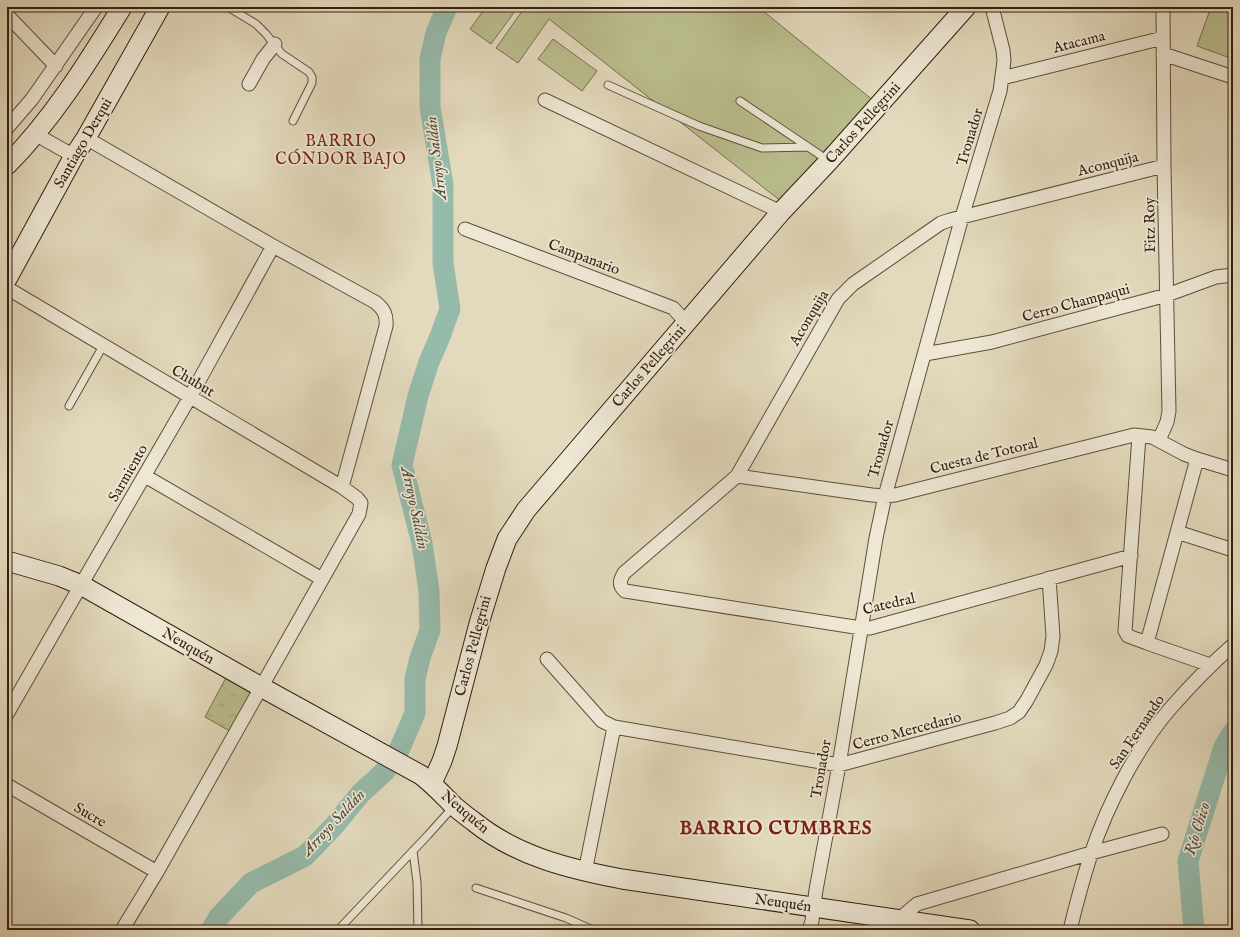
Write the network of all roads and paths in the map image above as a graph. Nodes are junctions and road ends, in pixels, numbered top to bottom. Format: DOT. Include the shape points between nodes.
graph roads {
  1 [pos="96,7"];
  2 [pos="122,7"];
  3 [pos="160,7"];
  4 [pos="228,7"];
  5 [pos="992,7"];
  6 [pos="1163,7"];
  7 [pos="960,9"];
  8 [pos="7,15"];
  9 [pos="1163,38"];
  10 [pos="275,44"];
  11 [pos="1163,54"];
  12 [pos="56,66"];
  13 [pos="1233,77"];
  14 [pos="1002,78"];
  15 [pos="249,84"];
  16 [pos="608,85"];
  17 [pos="545,100"];
  18 [pos="740,101"];
  19 [pos="293,121"];
  20 [pos="7,128"];
  21 [pos="35,134"];
  22 [pos="86,138"];
  23 [pos="808,146"];
  24 [pos="74,156"];
  25 [pos="829,161"];
  26 [pos="7,166"];
  27 [pos="1164,166"];
  28 [pos="781,212"];
  29 [pos="962,217"];
  30 [pos="465,229"];
  31 [pos="273,246"];
  32 [pos="1233,275"];
  33 [pos="7,278"];
  34 [pos="7,288"];
  35 [pos="1167,295"];
  36 [pos="686,322"];
  37 [pos="103,346"];
  38 [pos="925,354"];
  39 [pos="190,397"];
  40 [pos="69,406"];
  41 [pos="1139,436"];
  42 [pos="1159,440"];
  43 [pos="1197,459"];
  44 [pos="1233,470"];
  45 [pos="145,476"];
  46 [pos="737,476"];
  47 [pos="342,487"];
  48 [pos="885,496"];
  49 [pos="1177,532"];
  50 [pos="1233,550"];
  51 [pos="1131,556"];
  52 [pos="7,560"];
  53 [pos="1049,578"];
  54 [pos="322,579"];
  55 [pos="80,585"];
  56 [pos="625,591"];
  57 [pos="861,628"];
  58 [pos="1147,643"];
  59 [pos="1233,645"];
  60 [pos="547,659"];
  61 [pos="1210,665"];
  62 [pos="261,687"];
  63 [pos="7,714"];
  64 [pos="614,727"];
  65 [pos="838,765"];
  66 [pos="432,783"];
  67 [pos="7,785"];
  68 [pos="454,806"];
  69 [pos="1162,834"];
  70 [pos="413,851"];
  71 [pos="1092,853"];
  72 [pos="157,872"];
  73 [pos="585,872"];
  74 [pos="476,888"];
  75 [pos="814,907"];
  76 [pos="898,920"];
  77 [pos="122,930"];
  78 [pos="338,930"];
  79 [pos="418,930"];
  80 [pos="593,930"];
  81 [pos="809,930"];
  82 [pos="970,930"];
  83 [pos="1070,930"];
  1 -- 12 [label="street"];
  2 -- 21 [label="main road" via="73,84"];
  3 -- 22 [label="main road, Santiago Derqui"];
  4 -- 10 [label="lane" via="256,24"];
  5 -- 14 [label="street, Tronador" via="1003,50"];
  6 -- 9 [label="street, Fitz Roy"];
  7 -- 25 [label="main road, Carlos Pellegrini"];
  8 -- 12 [label="street"];
  9 -- 11 [label="street, Fitz Roy"];
  9 -- 14 [label="street, Atacama"];
  10 -- 15 [label="street"];
  10 -- 19 [label="lane" via="282,54 312,76 312,83"];
  11 -- 13 [label="street"];
  11 -- 27 [label="street, Fitz Roy"];
  12 -- 20 [label="street"];
  14 -- 29 [label="street, Tronador"];
  16 -- 23 [label="lane" via="699,126 762,148"];
  17 -- 28 [label="street"];
  18 -- 23 [label="lane"];
  21 -- 24 [label="street"];
  21 -- 26 [label="main road"];
  22 -- 24 [label="main road, Santiago Derqui"];
  22 -- 31 [label="street"];
  23 -- 25 [label="lane"];
  24 -- 33 [label="main road, Santiago Derqui"];
  25 -- 28 [label="main road, Carlos Pellegrini"];
  27 -- 29 [label="street, Aconquija"];
  27 -- 35 [label="street, Fitz Roy"];
  28 -- 36 [label="main road, Carlos Pellegrini"];
  29 -- 38 [label="street, Tronador"];
  29 -- 46 [label="street, Aconquija" via="941,223 853,284 838,299"];
  30 -- 36 [label="street, Campanario" via="673,308"];
  31 -- 39 [label="street, Sarmiento"];
  31 -- 47 [label="street" via="375,302 385,312 386,326"];
  32 -- 35 [label="street, Cerro Champaqui" via="1216,277"];
  34 -- 37 [label="street, Chubut"];
  35 -- 38 [label="street, Cerro Champaqui" via="992,342"];
  35 -- 42 [label="street, Fitz Roy" via="1169,411"];
  36 -- 66 [label="main road, Carlos Pellegrini" via="526,510 507,539 488,592 443,756"];
  37 -- 39 [label="street, Chubut"];
  37 -- 40 [label="lane"];
  38 -- 48 [label="street, Tronador"];
  39 -- 45 [label="street, Sarmiento"];
  39 -- 47 [label="street, Chubut"];
  41 -- 42 [label="street, Cuesta de Totoral"];
  41 -- 48 [label="street, Cuesta de Totoral" via="1124,437"];
  41 -- 51 [label="street"];
  42 -- 43 [label="street, Cuesta de Totoral"];
  43 -- 44 [label="street, Cuesta de Totoral"];
  43 -- 49 [label="street"];
  45 -- 54 [label="street"];
  45 -- 55 [label="street, Sarmiento"];
  46 -- 48 [label="street, Cuesta de Totoral"];
  46 -- 56 [label="street, Aconquija" via="624,573 620,581"];
  47 -- 54 [label="street, Chubut" via="361,503 359,514"];
  48 -- 57 [label="street, Tronador"];
  49 -- 50 [label="street"];
  49 -- 58 [label="street"];
  51 -- 53 [label="street, Catedral"];
  51 -- 58 [label="street" via="1125,631 1128,636"];
  52 -- 55 [label="main road, Neuquén"];
  53 -- 57 [label="street, Catedral" via="870,628"];
  53 -- 65 [label="street, Cerro Mercedario" via="1053,636 1050,651 1046,665 1019,712 995,723"];
  54 -- 62 [label="street"];
  55 -- 62 [label="main road, Neuquén"];
  55 -- 63 [label="street, Sarmiento"];
  56 -- 57 [label="street, Catedral"];
  57 -- 65 [label="street, Tronador"];
  58 -- 61 [label="street"];
  59 -- 61 [label="street, San Fernando"];
  60 -- 64 [label="street" via="602,721"];
  61 -- 71 [label="street, San Fernando" via="1168,711 1145,743 1111,806"];
  62 -- 66 [label="main road, Neuquén"];
  62 -- 72 [label="street"];
  64 -- 65 [label="street, Cerro Mercedario"];
  64 -- 73 [label="street"];
  65 -- 75 [label="street, Tronador"];
  66 -- 68 [label="main road, Neuquén"];
  67 -- 72 [label="street, Sucre"];
  68 -- 70 [label="lane"];
  68 -- 73 [label="main road, Neuquén" via="474,823 515,848 551,863"];
  69 -- 71 [label="street"];
  70 -- 78 [label="lane"];
  70 -- 79 [label="lane" via="417,882"];
  71 -- 76 [label="street" via="917,904"];
  71 -- 83 [label="street, San Fernando"];
  72 -- 77 [label="street"];
  73 -- 75 [label="main road, Neuquén"];
  74 -- 80 [label="lane" via="566,918"];
  75 -- 76 [label="main road, Neuquén"];
  75 -- 81 [label="street, Tronador"];
  76 -- 82 [label="main road, Neuquén"];
}
